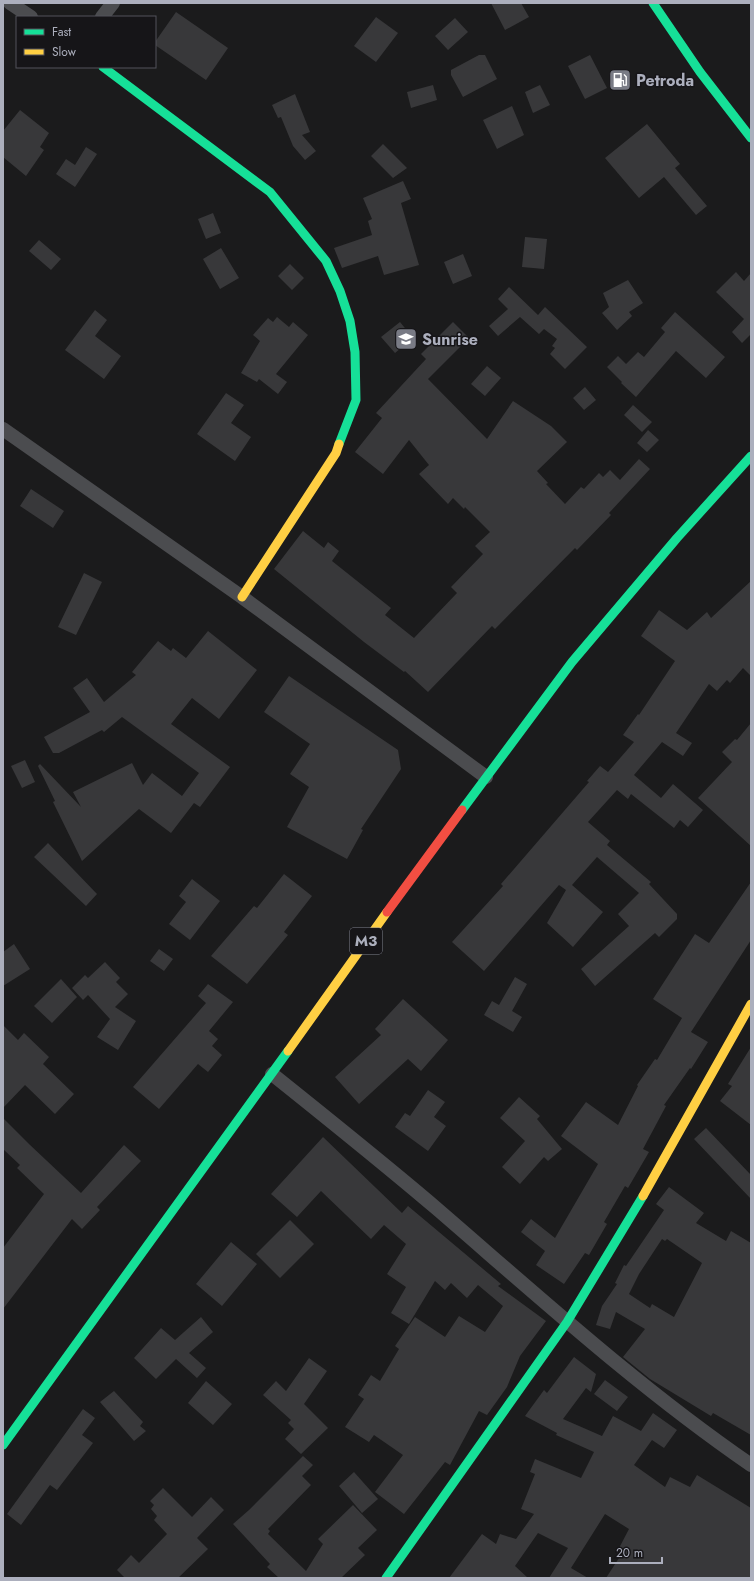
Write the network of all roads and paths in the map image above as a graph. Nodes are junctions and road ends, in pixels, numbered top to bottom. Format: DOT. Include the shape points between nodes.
graph roads {
  1 [pos="10,3"];
  2 [pos="113,3"];
  3 [pos="653,3"];
  4 [pos="30,16"];
  5 [pos="103,16"];
  6 [pos="104,68"];
  7 [pos="751,138"];
  8 [pos="3,429"];
  9 [pos="751,456"];
  10 [pos="242,597"];
  11 [pos="486,777"];
  12 [pos="751,1004"];
  13 [pos="272,1074"];
  14 [pos="567,1322"];
  15 [pos="3,1444"];
  16 [pos="751,1465"];
  17 [pos="386,1578"];
  1 -- 4 [label="street"];
  2 -- 5 [label="street"];
  3 -- 7 [label="main road" via="722,103"];
  6 -- 10 [label="main road" via="270,192 326,262 350,321 355,352 356,400 336,453"];
  8 -- 10 [label="street"];
  9 -- 11 [label="main road, M3" via="677,538 572,662"];
  10 -- 11 [label="street"];
  11 -- 13 [label="main road, M3"];
  12 -- 14 [label="main road" via="641,1199"];
  13 -- 14 [label="street" via="434,1206"];
  13 -- 15 [label="main road, M3"];
  14 -- 16 [label="street" via="686,1419"];
  14 -- 17 [label="main road"];
}
